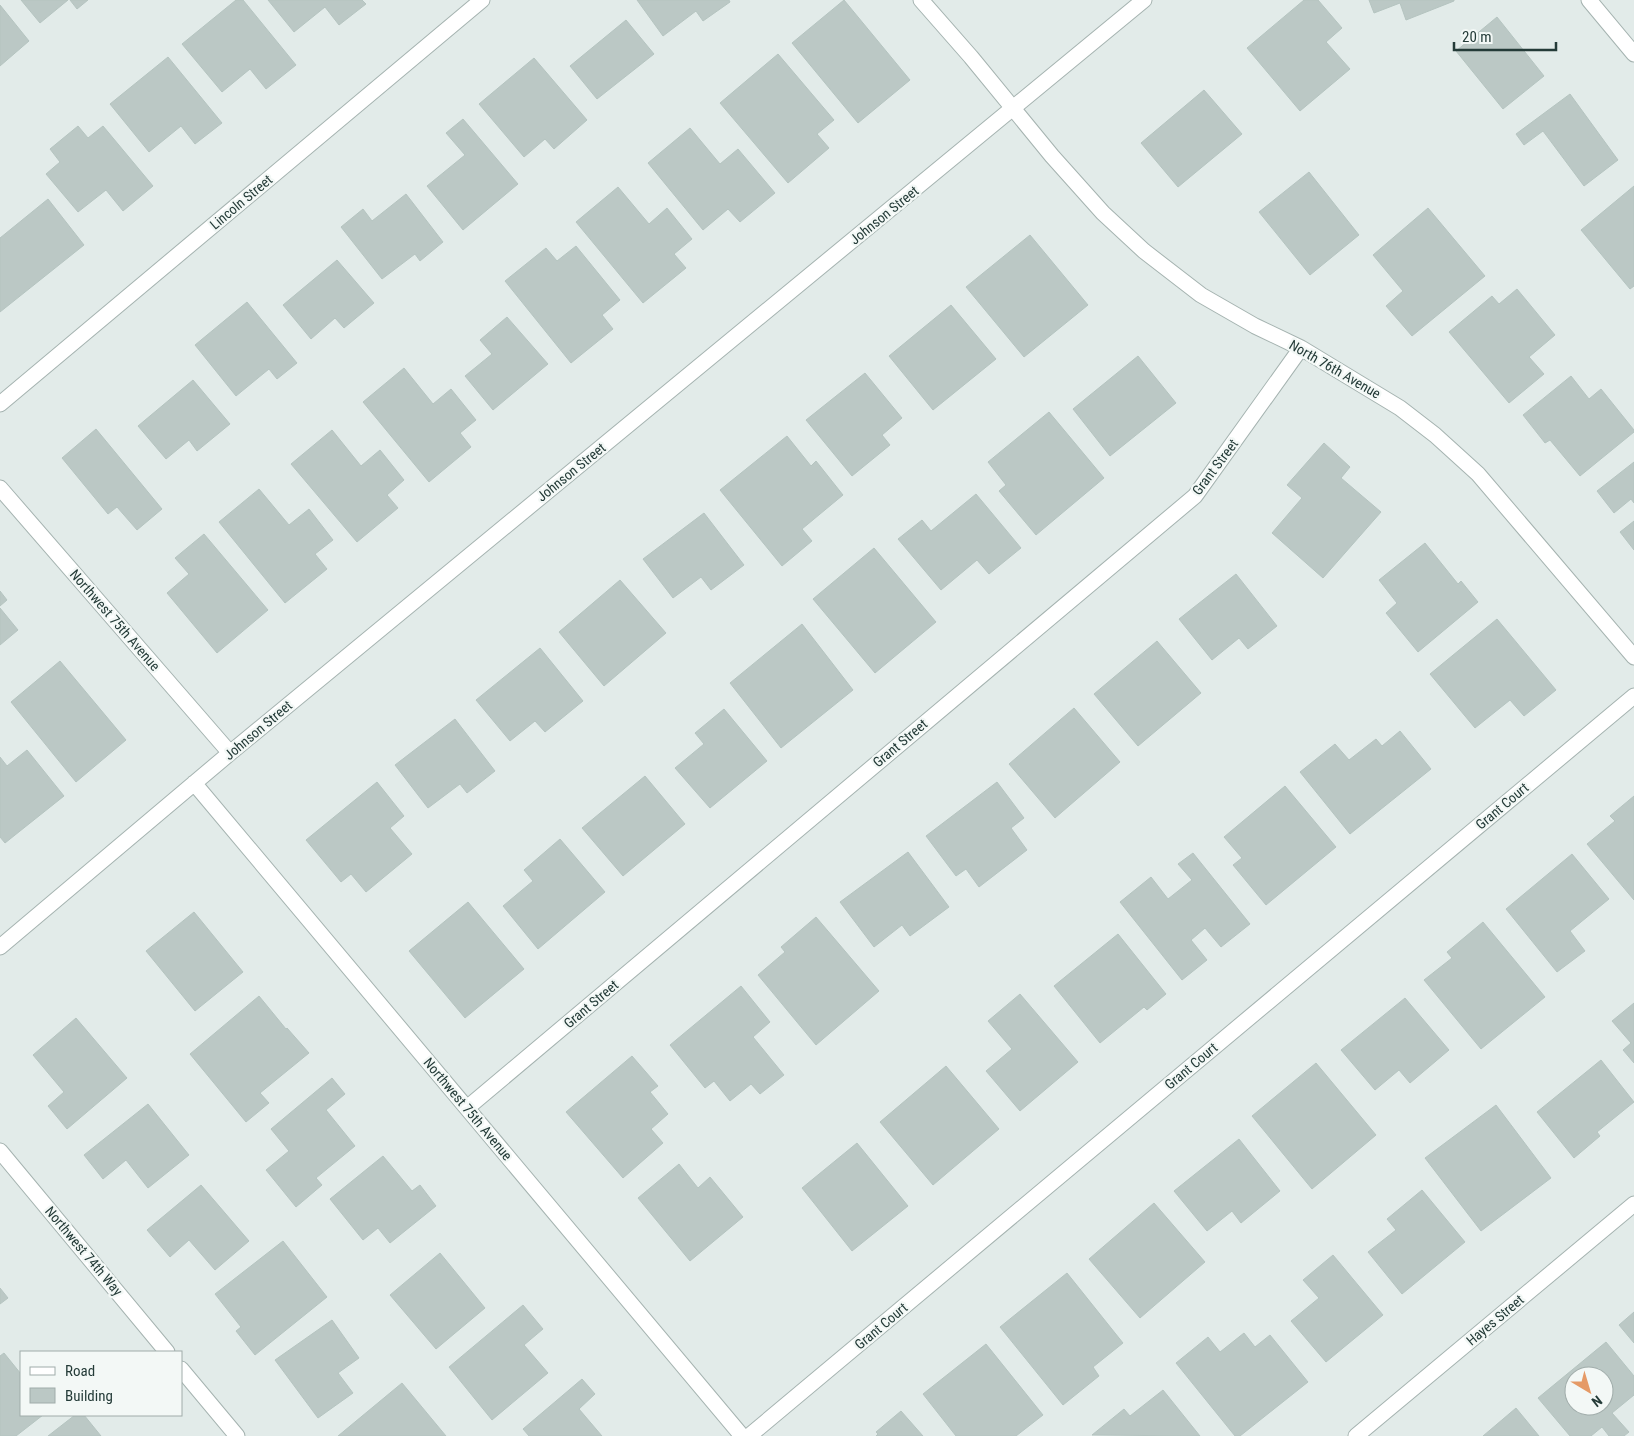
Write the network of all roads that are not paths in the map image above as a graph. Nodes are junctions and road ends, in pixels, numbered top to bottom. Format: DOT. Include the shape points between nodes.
graph roads {
  1 [pos="482,0"];
  2 [pos="921,0"];
  3 [pos="1144,0"];
  4 [pos="1589,0"];
  5 [pos="1634,54"];
  6 [pos="1013,108"];
  7 [pos="1301,348"];
  8 [pos="0,404"];
  9 [pos="0,488"];
  10 [pos="1634,657"];
  11 [pos="1634,696"];
  12 [pos="230,753"];
  13 [pos="194,783"];
  14 [pos="0,947"];
  15 [pos="467,1108"];
  16 [pos="0,1151"];
  17 [pos="1634,1204"];
  18 [pos="167,1351"];
  19 [pos="182,1370"];
  20 [pos="237,1436"];
  21 [pos="742,1436"];
  22 [pos="749,1436"];
  23 [pos="1356,1436"];
  1 -- 8 [label="street, Lincoln Street"];
  2 -- 6 [label="street, North 76th Avenue"];
  3 -- 6 [label="street, Johnson Street"];
  4 -- 5 [label="street"];
  6 -- 7 [label="street, North 76th Avenue" via="1103,213 1144,251 1201,295"];
  6 -- 12 [label="street, Johnson Street"];
  7 -- 10 [label="street, North 76th Avenue" via="1400,408 1478,474"];
  7 -- 15 [label="street, Grant Street" via="1195,496"];
  9 -- 12 [label="street, Northwest 75th Avenue"];
  11 -- 22 [label="street, Grant Court"];
  12 -- 13 [label="street, Johnson Street"];
  13 -- 14 [label="street, Johnson Street"];
  13 -- 15 [label="street, Northwest 75th Avenue"];
  15 -- 21 [label="street, Northwest 75th Avenue"];
  16 -- 18 [label="street, Northwest 74th Way"];
  17 -- 23 [label="street, Hayes Street"];
  19 -- 20 [label="street"];
}
